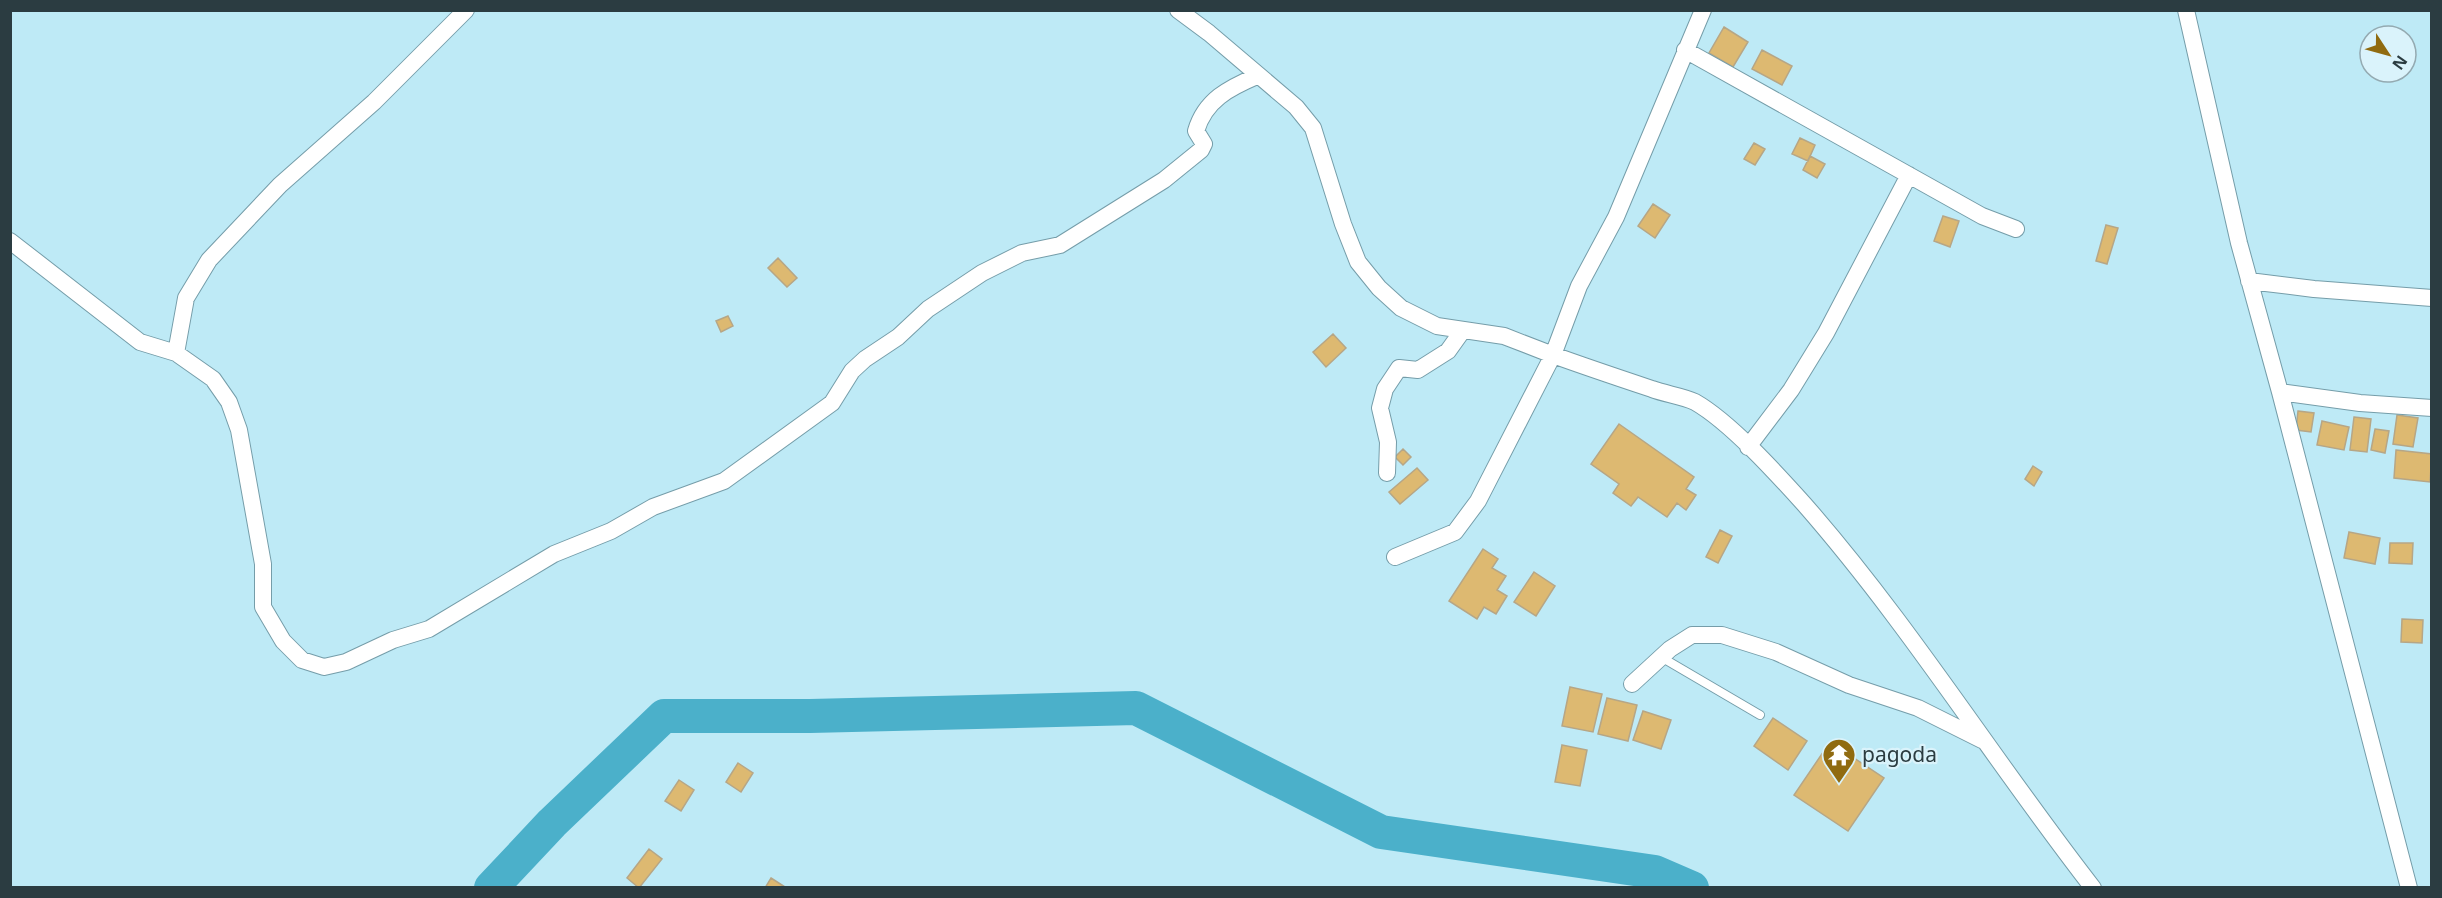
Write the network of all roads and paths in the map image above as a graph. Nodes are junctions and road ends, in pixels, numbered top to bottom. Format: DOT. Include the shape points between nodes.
graph roads {
  1 [pos="466,10"];
  2 [pos="1178,10"];
  3 [pos="1703,10"];
  4 [pos="2186,10"];
  5 [pos="1685,50"];
  6 [pos="1257,76"];
  7 [pos="1909,175"];
  8 [pos="2016,229"];
  9 [pos="10,241"];
  10 [pos="2250,281"];
  11 [pos="2432,298"];
  12 [pos="1463,330"];
  13 [pos="176,353"];
  14 [pos="1554,355"];
  15 [pos="2280,392"];
  16 [pos="2432,408"];
  17 [pos="1748,447"];
  18 [pos="1387,473"];
  19 [pos="1395,557"];
  20 [pos="1662,657"];
  21 [pos="1632,684"];
  22 [pos="1760,715"];
  23 [pos="1985,742"];
  24 [pos="2092,888"];
  25 [pos="2409,888"];
  1 -- 13 [label="street" via="374,102 280,185 209,260 186,298"];
  2 -- 6 [label="street"];
  3 -- 5 [label="street"];
  4 -- 10 [label="street"];
  5 -- 7 [label="street"];
  5 -- 14 [label="street" via="1616,217 1579,286"];
  6 -- 12 [label="street" via="1296,107 1313,128 1343,224 1365,271 1401,308 1437,326"];
  6 -- 13 [label="street" via="1214,99 1196,131 1204,144 1201,150 1164,180 1060,245 1022,253 982,273 928,309 852,371 832,403 724,481 652,507 611,531 554,554 429,629 393,639 346,662 324,667 302,660 283,641 263,607 261,553 239,430 230,402 213,379"];
  7 -- 8 [label="street" via="1982,216"];
  7 -- 17 [label="street" via="1826,333 1791,390"];
  9 -- 13 [label="street" via="140,342"];
  10 -- 11 [label="street"];
  10 -- 15 [label="street"];
  12 -- 14 [label="street" via="1504,336"];
  12 -- 18 [label="street" via="1448,351 1418,370 1399,368 1385,389 1380,408 1388,442"];
  14 -- 17 [label="street" via="1694,402"];
  14 -- 19 [label="street" via="1478,501 1455,532"];
  15 -- 16 [label="street"];
  15 -- 25 [label="street"];
  17 -- 23 [label="street" via="1782,479 1848,555"];
  20 -- 21 [label="street"];
  20 -- 22 [label="lane"];
  20 -- 23 [label="street" via="1692,635 1722,635 1776,652 1849,685 1917,708"];
  23 -- 24 [label="street"];
}
